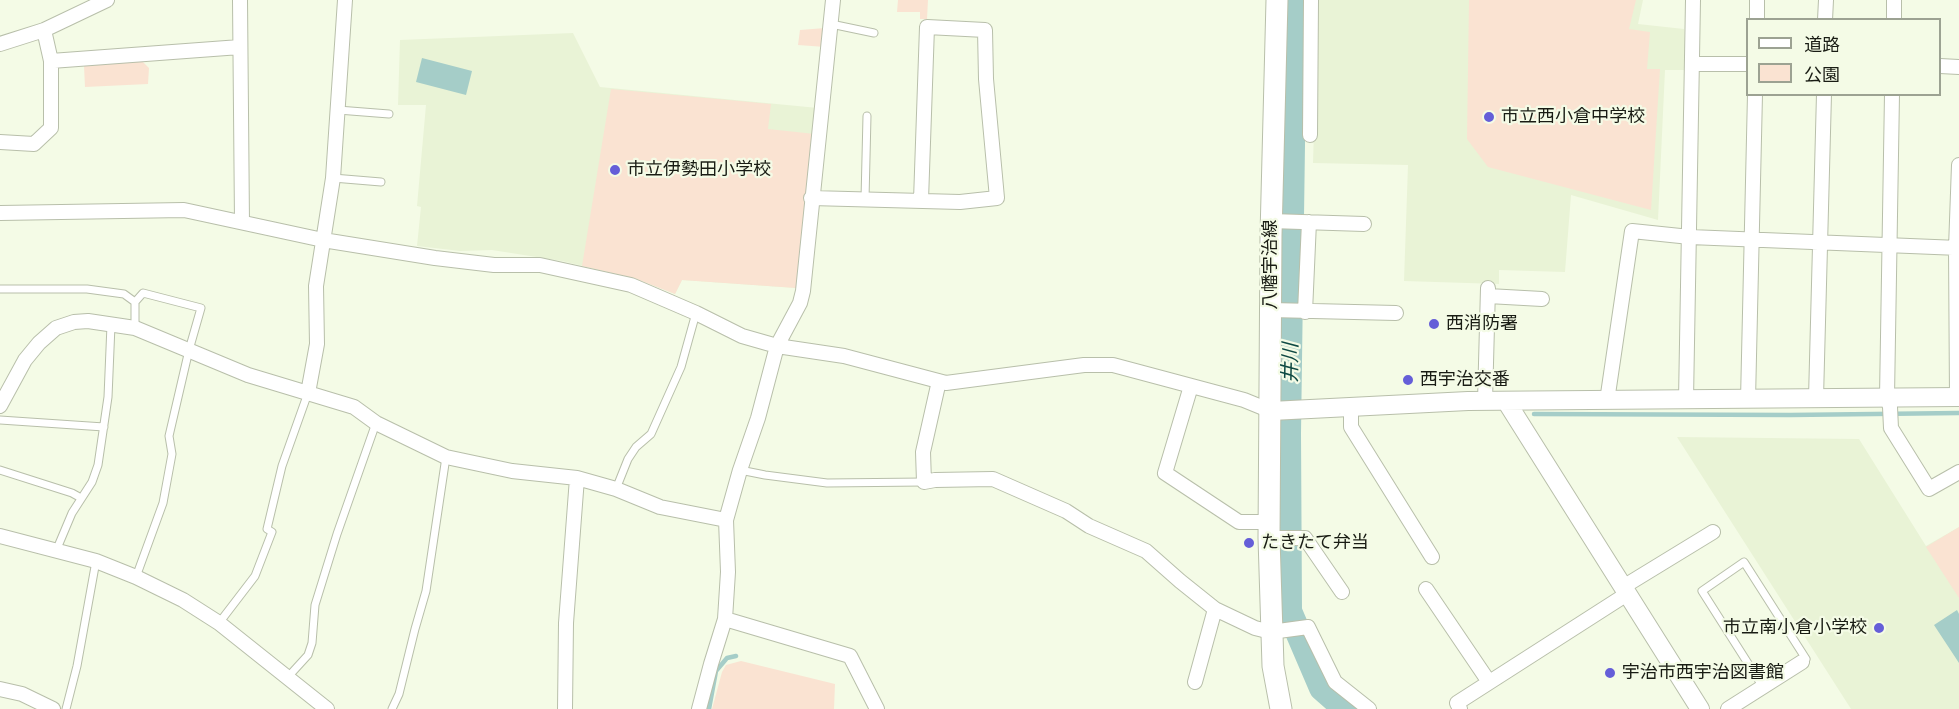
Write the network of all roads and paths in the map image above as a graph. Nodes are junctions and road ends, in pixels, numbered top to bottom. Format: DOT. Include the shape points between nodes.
graph roads {
  1 [pos="106,0"];
  2 [pos="240,0"];
  3 [pos="345,0"];
  4 [pos="833,0"];
  5 [pos="1277,0"];
  6 [pos="1311,0"];
  7 [pos="1693,0"];
  8 [pos="1757,0"];
  9 [pos="1826,0"];
  10 [pos="1894,0"];
  11 [pos="1757,18"];
  12 [pos="1826,18"];
  13 [pos="1894,18"];
  14 [pos="831,24"];
  15 [pos="44,30"];
  16 [pos="874,33"];
  17 [pos="0,44"];
  18 [pos="240,47"];
  19 [pos="51,61"];
  20 [pos="1692,64"];
  21 [pos="1746,64"];
  22 [pos="1941,66"];
  23 [pos="1959,67"];
  24 [pos="1755,96"];
  25 [pos="1824,96"];
  26 [pos="1892,96"];
  27 [pos="338,110"];
  28 [pos="389,114"];
  29 [pos="867,116"];
  30 [pos="1310,135"];
  31 [pos="0,142"];
  32 [pos="1959,165"];
  33 [pos="333,178"];
  34 [pos="381,182"];
  35 [pos="811,198"];
  36 [pos="865,199"];
  37 [pos="921,200"];
  38 [pos="0,213"];
  39 [pos="1277,221"];
  40 [pos="242,222"];
  41 [pos="1307,222"];
  42 [pos="1364,224"];
  43 [pos="1690,237"];
  44 [pos="1753,238"];
  45 [pos="323,240"];
  46 [pos="1821,243"];
  47 [pos="1890,245"];
  48 [pos="1958,248"];
  49 [pos="0,289"];
  50 [pos="1542,299"];
  51 [pos="135,302"];
  52 [pos="1276,311"];
  53 [pos="1303,312"];
  54 [pos="696,313"];
  55 [pos="1396,313"];
  56 [pos="111,325"];
  57 [pos="135,328"];
  58 [pos="777,346"];
  59 [pos="189,350"];
  60 [pos="939,381"];
  61 [pos="1191,386"];
  62 [pos="308,393"];
  63 [pos="1958,397"];
  64 [pos="1816,398"];
  65 [pos="1686,400"];
  66 [pos="1748,400"];
  67 [pos="1485,401"];
  68 [pos="1506,401"];
  69 [pos="1607,401"];
  70 [pos="1889,402"];
  71 [pos="0,406"];
  72 [pos="1351,408"];
  73 [pos="1271,411"];
  74 [pos="0,420"];
  75 [pos="375,423"];
  76 [pos="104,427"];
  77 [pos="446,457"];
  78 [pos="0,470"];
  79 [pos="740,470"];
  80 [pos="1959,472"];
  81 [pos="577,478"];
  82 [pos="924,482"];
  83 [pos="616,489"];
  84 [pos="81,498"];
  85 [pos="726,520"];
  86 [pos="1713,532"];
  87 [pos="1273,533"];
  88 [pos="0,536"];
  89 [pos="56,551"];
  90 [pos="1432,557"];
  91 [pos="96,561"];
  92 [pos="136,577"];
  93 [pos="1426,589"];
  94 [pos="1625,590"];
  95 [pos="1342,592"];
  96 [pos="1215,609"];
  97 [pos="725,619"];
  98 [pos="219,623"];
  99 [pos="1277,631"];
  100 [pos="1802,662"];
  101 [pos="287,678"];
  102 [pos="1195,682"];
  103 [pos="1489,682"];
  104 [pos="1763,687"];
  105 [pos="0,689"];
  106 [pos="53,709"];
  107 [pos="66,709"];
  108 [pos="327,709"];
  109 [pos="392,709"];
  110 [pos="565,709"];
  111 [pos="699,709"];
  112 [pos="877,709"];
  113 [pos="1281,709"];
  114 [pos="1369,709"];
  115 [pos="1460,709"];
  116 [pos="1700,709"];
  117 [pos="1728,709"];
  1 -- 15 [label="street"];
  2 -- 18 [label="street"];
  3 -- 27 [label="street"];
  4 -- 14 [label="street"];
  5 -- 39 [label="main road, 八幡宇治線"];
  6 -- 30 [label="street"];
  7 -- 20 [label="street"];
  8 -- 11 [label="street"];
  9 -- 12 [label="street"];
  10 -- 13 [label="street"];
  14 -- 16 [label="lane"];
  14 -- 35 [label="street"];
  15 -- 17 [label="street"];
  15 -- 19 [label="street"];
  18 -- 19 [label="street"];
  18 -- 40 [label="street"];
  19 -- 31 [label="street" via="51,128 34,144"];
  20 -- 21 [label="street"];
  20 -- 43 [label="street"];
  22 -- 23 [label="street"];
  24 -- 44 [label="street"];
  25 -- 46 [label="street"];
  26 -- 47 [label="street"];
  27 -- 28 [label="lane"];
  27 -- 33 [label="street"];
  29 -- 36 [label="lane"];
  32 -- 48 [label="street"];
  33 -- 34 [label="lane"];
  33 -- 45 [label="street"];
  35 -- 36 [label="street"];
  35 -- 58 [label="street" via="803,291"];
  36 -- 37 [label="street"];
  37 -- 37 [label="street" via="927,27 985,30 997,198 960,202"];
  38 -- 40 [label="street" via="184,210"];
  39 -- 41 [label="street"];
  39 -- 52 [label="main road, 八幡宇治線"];
  40 -- 45 [label="street"];
  41 -- 42 [label="street"];
  41 -- 53 [label="street"];
  43 -- 44 [label="street"];
  43 -- 65 [label="street"];
  43 -- 69 [label="street" via="1632,231"];
  44 -- 46 [label="street"];
  44 -- 66 [label="street"];
  45 -- 54 [label="street" via="494,265 540,265 631,285"];
  45 -- 62 [label="street" via="316,286 317,344"];
  46 -- 47 [label="street"];
  46 -- 64 [label="street"];
  47 -- 48 [label="street"];
  47 -- 70 [label="street"];
  48 -- 63 [label="street"];
  49 -- 51 [label="lane" via="87,289 124,294"];
  50 -- 67 [label="street" via="1488,292"];
  51 -- 57 [label="lane"];
  51 -- 59 [label="lane" via="143,293 201,308"];
  52 -- 53 [label="street"];
  52 -- 73 [label="main road, 八幡宇治線"];
  53 -- 55 [label="street"];
  54 -- 58 [label="street" via="742,336"];
  54 -- 83 [label="lane" via="681,367 651,434 628,459"];
  56 -- 57 [label="street"];
  56 -- 71 [label="street" via="88,321 56,328 25,360"];
  56 -- 76 [label="lane"];
  57 -- 59 [label="street"];
  58 -- 60 [label="street" via="844,356"];
  58 -- 79 [label="street"];
  59 -- 62 [label="street" via="248,375"];
  59 -- 92 [label="lane" via="169,436 172,454 163,503"];
  60 -- 61 [label="street" via="1113,365"];
  60 -- 82 [label="street" via="923,452"];
  61 -- 73 [label="street"];
  61 -- 87 [label="street" via="1165,473 1239,522"];
  62 -- 75 [label="street" via="354,407"];
  62 -- 98 [label="lane" via="282,466 267,529 272,532 255,576"];
  63 -- 70 [label="street"];
  64 -- 66 [label="street"];
  64 -- 70 [label="street"];
  65 -- 66 [label="street"];
  65 -- 69 [label="street"];
  67 -- 68 [label="street"];
  67 -- 72 [label="street"];
  68 -- 69 [label="street"];
  68 -- 94 [label="street"];
  70 -- 80 [label="street" via="1891,428 1929,489"];
  72 -- 73 [label="street"];
  72 -- 90 [label="street" via="1351,427"];
  73 -- 87 [label="main road, 八幡宇治線"];
  74 -- 76 [label="lane"];
  75 -- 77 [label="street"];
  75 -- 101 [label="lane" via="315,605 308,655"];
  76 -- 84 [label="lane" via="98,465"];
  77 -- 81 [label="street" via="512,471"];
  77 -- 109 [label="lane" via="426,591"];
  78 -- 84 [label="lane"];
  79 -- 82 [label="lane" via="827,483"];
  79 -- 85 [label="street"];
  81 -- 83 [label="street"];
  81 -- 110 [label="street" via="566,623"];
  82 -- 96 [label="street" via="993,479 1146,551"];
  83 -- 85 [label="street" via="660,507"];
  84 -- 89 [label="lane"];
  85 -- 97 [label="street"];
  86 -- 94 [label="street"];
  87 -- 95 [label="street" via="1305,538"];
  87 -- 99 [label="main road, 八幡宇治線"];
  88 -- 89 [label="street"];
  89 -- 91 [label="street"];
  91 -- 92 [label="street"];
  91 -- 107 [label="lane"];
  92 -- 98 [label="street"];
  93 -- 103 [label="street"];
  94 -- 103 [label="street"];
  94 -- 116 [label="street"];
  96 -- 99 [label="street" via="1255,628"];
  96 -- 102 [label="street"];
  97 -- 111 [label="street"];
  97 -- 112 [label="street" via="850,656"];
  98 -- 101 [label="street"];
  99 -- 113 [label="main road, 八幡宇治線" via="1273,666"];
  99 -- 114 [label="street" via="1308,627 1335,682"];
  100 -- 104 [label="street"];
  100 -- 104 [label="lane" via="1806,658 1744,562 1702,591"];
  101 -- 108 [label="street"];
  103 -- 115 [label="street" via="1457,703"];
  104 -- 117 [label="street"];
  105 -- 106 [label="street" via="22,694"];
}
